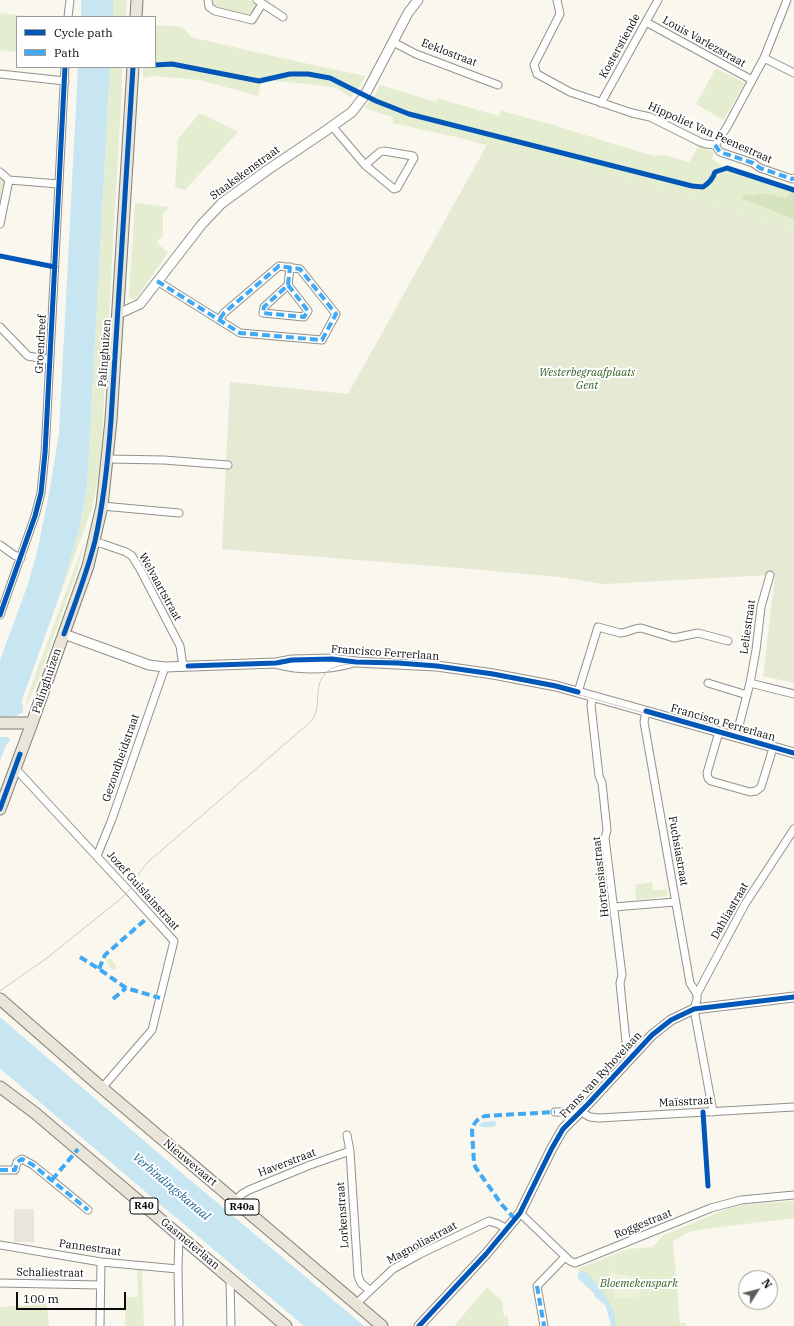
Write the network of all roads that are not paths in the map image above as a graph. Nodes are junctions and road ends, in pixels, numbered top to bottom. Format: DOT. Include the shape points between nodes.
graph roads {
  1 [pos="70,0"];
  2 [pos="137,0"];
  3 [pos="208,0"];
  4 [pos="418,0"];
  5 [pos="558,0"];
  6 [pos="658,0"];
  7 [pos="787,0"];
  8 [pos="260,2"];
  9 [pos="68,16"];
  10 [pos="136,16"];
  11 [pos="283,17"];
  12 [pos="646,22"];
  13 [pos="393,42"];
  14 [pos="764,58"];
  15 [pos="65,68"];
  16 [pos="133,68"];
  17 [pos="794,73"];
  18 [pos="0,74"];
  19 [pos="752,80"];
  20 [pos="65,81"];
  21 [pos="498,85"];
  22 [pos="601,103"];
  23 [pos="332,126"];
  24 [pos="715,145"];
  25 [pos="365,165"];
  26 [pos="0,172"];
  27 [pos="794,178"];
  28 [pos="9,180"];
  29 [pos="59,184"];
  30 [pos="0,224"];
  31 [pos="290,267"];
  32 [pos="157,281"];
  33 [pos="288,285"];
  34 [pos="118,314"];
  35 [pos="219,320"];
  36 [pos="0,327"];
  37 [pos="50,360"];
  38 [pos="108,459"];
  39 [pos="228,464"];
  40 [pos="102,506"];
  41 [pos="179,513"];
  42 [pos="95,542"];
  43 [pos="0,545"];
  44 [pos="21,558"];
  45 [pos="770,575"];
  46 [pos="0,615"];
  47 [pos="64,634"];
  48 [pos="728,641"];
  49 [pos="183,666"];
  50 [pos="165,667"];
  51 [pos="708,683"];
  52 [pos="750,683"];
  53 [pos="578,692"];
  54 [pos="794,694"];
  55 [pos="747,695"];
  56 [pos="593,696"];
  57 [pos="646,711"];
  58 [pos="0,723"];
  59 [pos="26,726"];
  60 [pos="0,729"];
  61 [pos="719,732"];
  62 [pos="736,737"];
  63 [pos="774,748"];
  64 [pos="794,753"];
  65 [pos="15,768"];
  66 [pos="0,809"];
  67 [pos="794,829"];
  68 [pos="97,856"];
  69 [pos="675,902"];
  70 [pos="614,907"];
  71 [pos="697,994"];
  72 [pos="794,997"];
  73 [pos="0,999"];
  74 [pos="694,1009"];
  75 [pos="634,1055"];
  76 [pos="0,1087"];
  77 [pos="102,1088"];
  78 [pos="794,1107"];
  79 [pos="555,1112"];
  80 [pos="581,1112"];
  81 [pos="713,1112"];
  82 [pos="347,1135"];
  83 [pos="350,1151"];
  84 [pos="0,1170"];
  85 [pos="794,1195"];
  86 [pos="235,1201"];
  87 [pos="88,1210"];
  88 [pos="520,1213"];
  89 [pos="507,1229"];
  90 [pos="179,1235"];
  91 [pos="0,1245"];
  92 [pos="565,1257"];
  93 [pos="101,1262"];
  94 [pos="178,1269"];
  95 [pos="230,1278"];
  96 [pos="0,1283"];
  97 [pos="100,1284"];
  98 [pos="369,1290"];
  99 [pos="356,1304"];
  100 [pos="100,1326"];
  101 [pos="178,1326"];
  102 [pos="231,1326"];
  103 [pos="286,1326"];
  104 [pos="382,1326"];
  105 [pos="419,1326"];
  106 [pos="544,1326"];
  1 -- 9 [label="street"];
  2 -- 10 [label="main road"];
  3 -- 8 [label="street" via="209,7 215,12 252,20"];
  4 -- 13 [label="street"];
  5 -- 22 [label="street, Hippoliet Van Peenestraat" via="560,14 534,65 537,74 570,92"];
  6 -- 12 [label="street, Kosterstiende"];
  7 -- 14 [label="street"];
  8 -- 11 [label="street"];
  12 -- 19 [label="street, Louis Varlezstraat"];
  12 -- 22 [label="street, Kosterstiende"];
  13 -- 21 [label="street, Eeklostraat" via="416,54"];
  13 -- 23 [label="street, Staakskenstraat" via="365,95 352,112"];
  14 -- 17 [label="street"];
  14 -- 19 [label="street"];
  15 -- 20 [label="street, Groendreef"];
  16 -- 34 [label="main road, Palinghuizen"];
  18 -- 20 [label="street"];
  19 -- 24 [label="street"];
  20 -- 29 [label="street, Groendreef"];
  22 -- 24 [label="street, Hippoliet Van Peenestraat" via="650,116 700,142"];
  23 -- 25 [label="street"];
  23 -- 32 [label="street, Staakskenstraat" via="222,203"];
  24 -- 27 [label="street, Hippoliet Van Peenestraat" via="720,152"];
  25 -- 25 [label="street" via="384,151 414,158 394,189"];
  26 -- 28 [label="street"];
  28 -- 29 [label="street"];
  28 -- 30 [label="street"];
  29 -- 37 [label="street, Groendreef"];
  31 -- 33 [label="street"];
  31 -- 35 [label="street" via="279,266"];
  31 -- 35 [label="street" via="300,269 336,314 322,340 240,333"];
  32 -- 34 [label="street, Staakskenstraat" via="140,304"];
  32 -- 35 [label="street"];
  33 -- 33 [label="street" via="264,306 263,313 304,317 308,311"];
  34 -- 38 [label="main road, Palinghuizen"];
  36 -- 37 [label="street" via="28,356"];
  37 -- 44 [label="street, Groendreef" via="41,493"];
  38 -- 39 [label="street"];
  38 -- 40 [label="main road, Palinghuizen"];
  40 -- 41 [label="street"];
  40 -- 42 [label="main road, Palinghuizen"];
  42 -- 47 [label="main road, Palinghuizen"];
  42 -- 49 [label="street, Welvaartstraat" via="132,556 180,646"];
  43 -- 44 [label="street"];
  44 -- 46 [label="street, Groendreef"];
  45 -- 52 [label="street, Leliestraat" via="761,607"];
  47 -- 50 [label="street, Francisco Ferrerlaan" via="149,664"];
  47 -- 59 [label="main road, Palinghuizen"];
  48 -- 53 [label="street" via="698,632 674,638 641,628 620,633 598,626"];
  49 -- 50 [label="street, Francisco Ferrerlaan"];
  49 -- 53 [label="street, Francisco Ferrerlaan" via="332,659 465,670 525,679"];
  50 -- 68 [label="street, Gezondheidstraat"];
  51 -- 55 [label="street"];
  52 -- 54 [label="street"];
  52 -- 55 [label="street, Leliestraat"];
  53 -- 56 [label="street, Francisco Ferrerlaan"];
  55 -- 62 [label="street, Leliestraat"];
  56 -- 57 [label="street, Francisco Ferrerlaan"];
  56 -- 70 [label="street, Hortensiastraat" via="591,705 602,783 607,830 605,838"];
  57 -- 61 [label="street, Francisco Ferrerlaan"];
  57 -- 69 [label="street, Fuchsiastraat" via="644,722"];
  58 -- 59 [label="main road"];
  59 -- 60 [label="main road"];
  59 -- 65 [label="main road, Palinghuizen"];
  61 -- 62 [label="street, Francisco Ferrerlaan"];
  61 -- 63 [label="street" via="707,773 711,781 750,792 756,791 761,787"];
  62 -- 63 [label="street, Francisco Ferrerlaan"];
  63 -- 64 [label="street, Francisco Ferrerlaan"];
  65 -- 66 [label="main road, Palinghuizen"];
  65 -- 68 [label="street, Jozef Guislainstraat"];
  67 -- 71 [label="street, Dahliastraat" via="745,904"];
  68 -- 77 [label="street, Jozef Guislainstraat" via="174,941 152,1030"];
  69 -- 70 [label="street"];
  69 -- 71 [label="street, Fuchsiastraat" via="690,982"];
  70 -- 75 [label="street, Hortensiastraat" via="626,1042"];
  71 -- 74 [label="street, Dahliastraat"];
  72 -- 74 [label="street, Frans van Ryhovelaan"];
  73 -- 77 [label="main road, Nieuwevaart / R40a"];
  74 -- 75 [label="street, Frans van Ryhovelaan" via="663,1026"];
  74 -- 81 [label="street"];
  75 -- 80 [label="street, Frans van Ryhovelaan"];
  76 -- 90 [label="main road, Gasmeterlaan / R40" via="35,1113"];
  77 -- 86 [label="main road, Nieuwevaart / R40a"];
  78 -- 81 [label="street, Maïsstraat"];
  79 -- 80 [label="street, Maïsstraat"];
  80 -- 81 [label="street, Maïsstraat" via="598,1118"];
  80 -- 88 [label="street, Frans van Ryhovelaan" via="563,1129"];
  82 -- 83 [label="street, Lorkenstraat"];
  83 -- 86 [label="street, Haverstraat" via="249,1190"];
  83 -- 98 [label="street, Lorkenstraat" via="358,1276"];
  84 -- 87 [label="street" via="15,1170 17,1162 22,1159"];
  85 -- 92 [label="street, Roggestraat" via="726,1203 575,1263"];
  86 -- 99 [label="main road, Nieuwevaart / R40a"];
  88 -- 89 [label="street, Frans van Ryhovelaan"];
  88 -- 92 [label="street"];
  89 -- 98 [label="street, Magnoliastraat" via="489,1221 393,1269"];
  89 -- 105 [label="street, Frans van Ryhovelaan"];
  90 -- 94 [label="street"];
  90 -- 95 [label="main road, Gasmeterlaan / R40"];
  91 -- 93 [label="street, Pannestraat"];
  92 -- 106 [label="street" via="537,1286"];
  93 -- 94 [label="street, Pannestraat"];
  93 -- 97 [label="street"];
  94 -- 101 [label="street"];
  95 -- 102 [label="street"];
  95 -- 103 [label="main road, Gasmeterlaan / R40"];
  96 -- 97 [label="street, Schaliestraat"];
  97 -- 100 [label="street"];
  98 -- 99 [label="street, Magnoliastraat"];
  99 -- 104 [label="main road, Nieuwevaart / R40a"];
}
